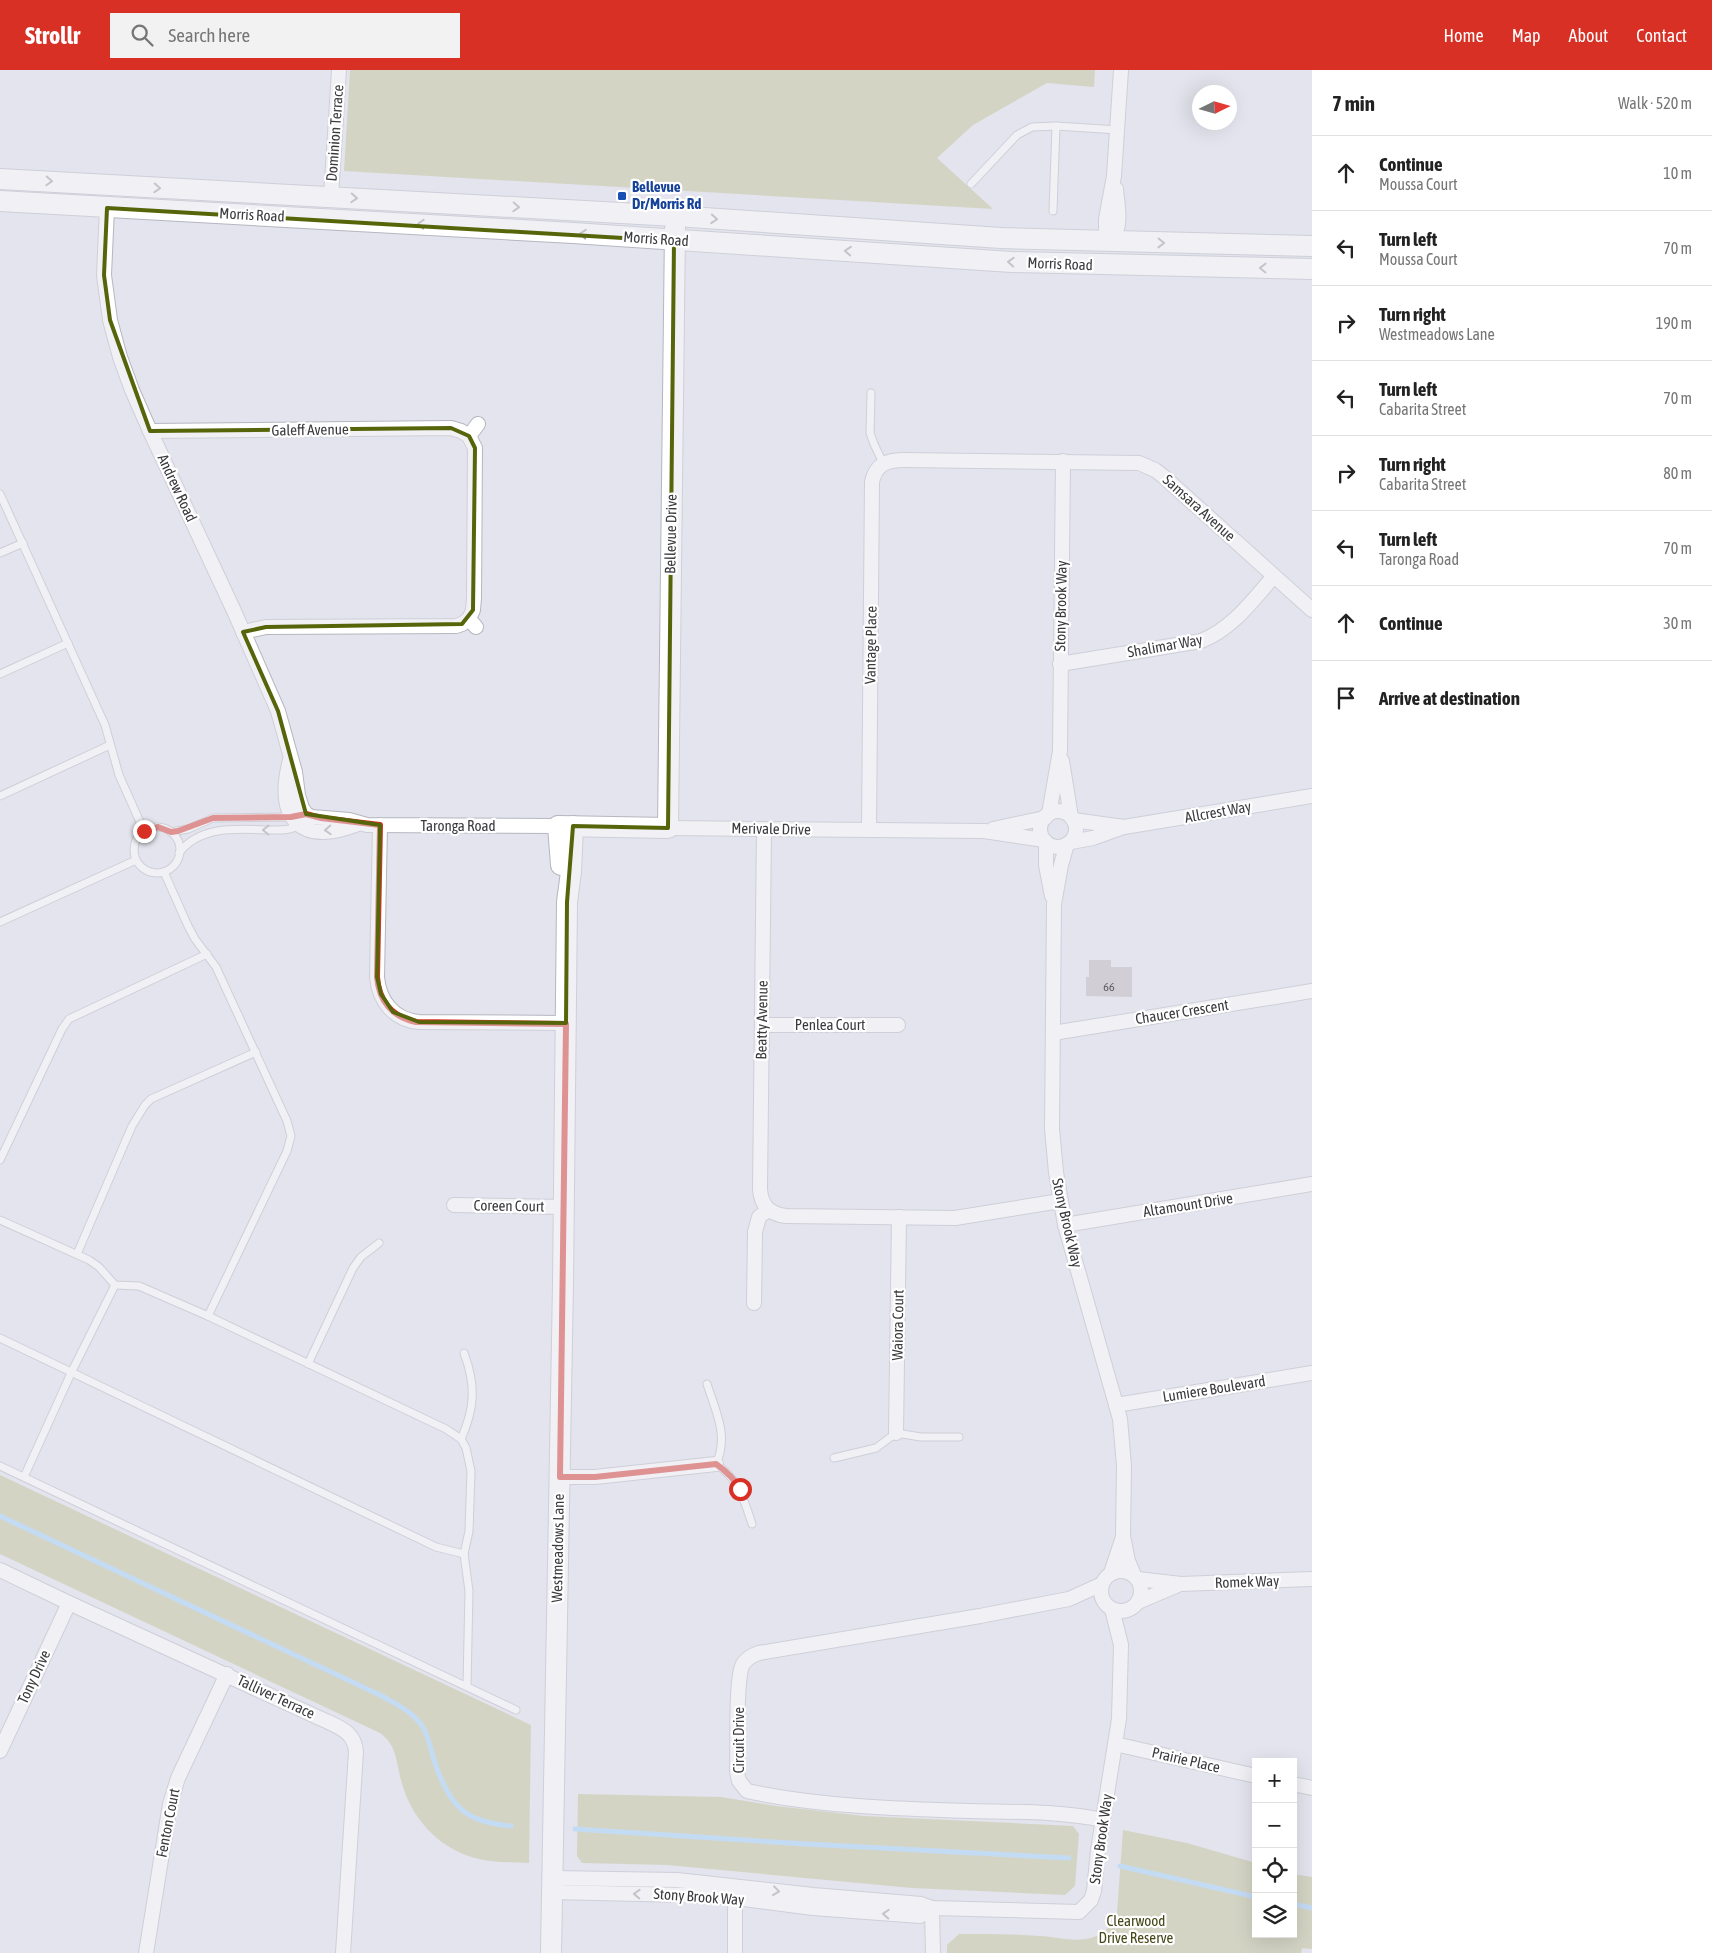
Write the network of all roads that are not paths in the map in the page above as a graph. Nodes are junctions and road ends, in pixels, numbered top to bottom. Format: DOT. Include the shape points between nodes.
graph roads {
  1 [pos="339,70"];
  2 [pos="1111,70"];
  3 [pos="1121,70"];
  4 [pos="1118,104"];
  5 [pos="1056,126"];
  6 [pos="1118,130"];
  7 [pos="0,178"];
  8 [pos="971,184"];
  9 [pos="108,185"];
  10 [pos="331,197"];
  11 [pos="0,201"];
  12 [pos="107,208"];
  13 [pos="1053,211"];
  14 [pos="675,216"];
  15 [pos="330,219"];
  16 [pos="674,240"];
  17 [pos="1112,242"];
  18 [pos="1312,246"];
  19 [pos="1112,266"];
  20 [pos="1312,269"];
  21 [pos="871,393"];
  22 [pos="478,424"];
  23 [pos="150,431"];
  24 [pos="469,436"];
  25 [pos="1063,461"];
  26 [pos="883,463"];
  27 [pos="0,494"];
  28 [pos="22,543"];
  29 [pos="0,553"];
  30 [pos="1274,576"];
  31 [pos="1312,610"];
  32 [pos="243,632"];
  33 [pos="68,643"];
  34 [pos="1060,664"];
  35 [pos="0,674"];
  36 [pos="110,745"];
  37 [pos="1060,751"];
  38 [pos="0,796"];
  39 [pos="1312,796"];
  40 [pos="1047,816"];
  41 [pos="1072,818"];
  42 [pos="298,819"];
  43 [pos="380,825"];
  44 [pos="566,826"];
  45 [pos="1124,827"];
  46 [pos="668,828"];
  47 [pos="764,829"];
  48 [pos="869,830"];
  49 [pos="144,831"];
  50 [pos="984,831"];
  51 [pos="171,832"];
  52 [pos="1045,841"];
  53 [pos="1069,843"];
  54 [pos="179,853"];
  55 [pos="136,860"];
  56 [pos="164,872"];
  57 [pos="1054,904"];
  58 [pos="0,922"];
  59 [pos="207,954"];
  60 [pos="1312,991"];
  61 [pos="566,1024"];
  62 [pos="762,1025"];
  63 [pos="898,1025"];
  64 [pos="1053,1033"];
  65 [pos="256,1052"];
  66 [pos="0,1160"];
  67 [pos="1312,1184"];
  68 [pos="1060,1201"];
  69 [pos="454,1205"];
  70 [pos="564,1207"];
  71 [pos="768,1210"];
  72 [pos="899,1217"];
  73 [pos="0,1220"];
  74 [pos="1065,1225"];
  75 [pos="379,1244"];
  76 [pos="77,1254"];
  77 [pos="116,1285"];
  78 [pos="754,1304"];
  79 [pos="208,1316"];
  80 [pos="0,1338"];
  81 [pos="464,1353"];
  82 [pos="308,1364"];
  83 [pos="72,1371"];
  84 [pos="1312,1373"];
  85 [pos="708,1384"];
  86 [pos="1116,1405"];
  87 [pos="896,1433"];
  88 [pos="959,1437"];
  89 [pos="461,1439"];
  90 [pos="834,1458"];
  91 [pos="716,1464"];
  92 [pos="0,1466"];
  93 [pos="24,1477"];
  94 [pos="560,1477"];
  95 [pos="752,1524"];
  96 [pos="1123,1536"];
  97 [pos="464,1554"];
  98 [pos="0,1570"];
  99 [pos="1136,1577"];
  100 [pos="1312,1578"];
  101 [pos="1106,1579"];
  102 [pos="1181,1584"];
  103 [pos="1069,1599"];
  104 [pos="69,1603"];
  105 [pos="1136,1604"];
  106 [pos="1109,1606"];
  107 [pos="1121,1645"];
  108 [pos="227,1674"];
  109 [pos="467,1686"];
  110 [pos="516,1710"];
  111 [pos="1116,1744"];
  112 [pos="0,1752"];
  113 [pos="1252,1775"];
  114 [pos="1297,1785"];
  115 [pos="1312,1788"];
  116 [pos="1103,1820"];
  117 [pos="552,1885"];
  118 [pos="735,1892"];
  119 [pos="932,1908"];
  120 [pos="146,1953"];
  121 [pos="343,1953"];
  122 [pos="551,1953"];
  123 [pos="735,1953"];
  124 [pos="933,1953"];
  1 -- 10 [label="street, Dominion Terrace"];
  2 -- 4 [label="street"];
  3 -- 4 [label="street"];
  4 -- 6 [label="street"];
  5 -- 6 [label="lane"];
  5 -- 8 [label="lane" via="1032,127 1017,135"];
  5 -- 13 [label="lane"];
  6 -- 17 [label="street" via="1114,176 1119,229"];
  7 -- 9 [label="street, Morris Road, one-way"];
  9 -- 10 [label="street, Morris Road, one-way"];
  9 -- 12 [label="street"];
  10 -- 14 [label="street, Morris Road, one-way"];
  10 -- 15 [label="street"];
  11 -- 12 [label="street, Morris Road"];
  12 -- 15 [label="street, Morris Road"];
  12 -- 23 [label="street, Andrew Road" via="104,275 110,320 120,357"];
  14 -- 16 [label="street, Bellevue Drive"];
  14 -- 17 [label="street, Morris Road, one-way" via="1001,238"];
  16 -- 15 [label="street, Morris Road, one-way"];
  19 -- 16 [label="street, Morris Road, one-way"];
  16 -- 46 [label="street, Bellevue Drive"];
  17 -- 18 [label="street, Morris Road, one-way"];
  17 -- 19 [label="street"];
  20 -- 19 [label="street, Morris Road, one-way"];
  21 -- 26 [label="lane" via="870,432"];
  22 -- 24 [label="street"];
  23 -- 24 [label="street, Galeff Avenue" via="451,428"];
  23 -- 32 [label="street, Andrew Road"];
  24 -- 32 [label="street" via="475,448 472,623 456,626 266,627"];
  25 -- 26 [label="street" via="905,460"];
  25 -- 30 [label="street, Samsara Avenue" via="1129,462 1155,470"];
  25 -- 34 [label="street, Stony Brook Way"];
  26 -- 48 [label="street, Vantage Place" via="872,482"];
  27 -- 28 [label="lane"];
  28 -- 29 [label="lane"];
  28 -- 33 [label="lane"];
  30 -- 31 [label="street, Samsara Avenue"];
  30 -- 34 [label="street, Shalimar Way" via="1226,628 1214,636 1201,641"];
  32 -- 42 [label="street, Andrew Road" via="278,711 295,772 300,802"];
  33 -- 35 [label="lane"];
  33 -- 36 [label="lane" via="105,725"];
  34 -- 37 [label="street, Stony Brook Way"];
  36 -- 38 [label="lane"];
  36 -- 49 [label="lane"];
  37 -- 40 [label="street, Stony Brook Way"];
  37 -- 41 [label="street, Stony Brook Way"];
  39 -- 45 [label="street, Allcrest Way"];
  40 -- 41 [label="street" via="1060,811"];
  40 -- 50 [label="street, Merivale Drive"];
  40 -- 52 [label="street" via="1041,828"];
  41 -- 45 [label="street, Allcrest Way"];
  41 -- 53 [label="street" via="1076,831"];
  42 -- 43 [label="street, Taronga Road" via="349,820 358,824"];
  42 -- 51 [label="lane, Taronga Road" via="213,818 188,829"];
  42 -- 54 [label="lane, Taronga Road, one-way" via="284,830 218,830 185,845"];
  43 -- 44 [label="street, Taronga Road"];
  43 -- 61 [label="street" via="377,977 381,994 392,1012 416,1022"];
  44 -- 46 [label="street, Merivale Drive"];
  44 -- 61 [label="street, Westmeadows Lane" via="571,872 566,902"];
  45 -- 53 [label="street, Allcrest Way"];
  46 -- 47 [label="street, Merivale Drive"];
  47 -- 48 [label="street, Merivale Drive"];
  47 -- 62 [label="street, Beatty Avenue"];
  48 -- 50 [label="street, Merivale Drive"];
  49 -- 51 [label="lane" via="158,827"];
  49 -- 55 [label="lane" via="135,844"];
  50 -- 52 [label="street, Merivale Drive"];
  51 -- 54 [label="lane" via="179,844"];
  52 -- 53 [label="street" via="1056,847"];
  52 -- 57 [label="street, Stony Brook Way"];
  53 -- 57 [label="street, Stony Brook Way" via="1061,865"];
  54 -- 56 [label="lane" via="174,864"];
  55 -- 56 [label="lane" via="148,871"];
  55 -- 58 [label="lane"];
  56 -- 59 [label="lane" via="188,926"];
  57 -- 64 [label="street, Stony Brook Way"];
  59 -- 65 [label="lane"];
  59 -- 66 [label="lane" via="69,1019"];
  60 -- 64 [label="street, Chaucer Crescent"];
  61 -- 70 [label="street, Westmeadows Lane"];
  62 -- 63 [label="street, Penlea Court"];
  62 -- 71 [label="street, Beatty Avenue" via="760,1189"];
  64 -- 68 [label="street, Stony Brook Way" via="1053,1151"];
  65 -- 76 [label="lane" via="151,1099 145,1105 132,1126"];
  65 -- 79 [label="lane" via="290,1130 290,1143"];
  67 -- 74 [label="street, Altamount Drive"];
  68 -- 72 [label="street" via="955,1218"];
  68 -- 74 [label="street, Stony Brook Way"];
  69 -- 70 [label="street, Coreen Court"];
  70 -- 94 [label="street, Westmeadows Lane"];
  71 -- 72 [label="street" via="786,1216"];
  71 -- 78 [label="street" via="759,1217 755,1232"];
  72 -- 87 [label="street, Waiora Court"];
  73 -- 76 [label="lane"];
  74 -- 86 [label="street, Stony Brook Way"];
  75 -- 82 [label="lane" via="361,1257 353,1268"];
  76 -- 77 [label="lane" via="99,1267"];
  77 -- 79 [label="lane" via="139,1286"];
  77 -- 83 [label="lane"];
  79 -- 82 [label="lane"];
  80 -- 83 [label="lane"];
  81 -- 89 [label="lane" via="472,1380 473,1402"];
  82 -- 89 [label="lane"];
  83 -- 93 [label="lane"];
  83 -- 97 [label="lane" via="436,1547"];
  84 -- 86 [label="street, Lumiere Boulevard"];
  85 -- 91 [label="lane" via="723,1438"];
  86 -- 96 [label="street, Stony Brook Way" via="1123,1446"];
  87 -- 88 [label="lane"];
  87 -- 90 [label="lane" via="876,1448"];
  89 -- 97 [label="lane" via="471,1471 470,1524"];
  91 -- 94 [label="street" via="595,1477"];
  91 -- 95 [label="lane" via="736,1481"];
  92 -- 93 [label="lane"];
  93 -- 109 [label="lane"];
  94 -- 117 [label="street, Westmeadows Lane"];
  96 -- 99 [label="street, Stony Brook Way"];
  96 -- 101 [label="street, Stony Brook Way"];
  97 -- 109 [label="lane" via="469,1590"];
  98 -- 104 [label="street, Talliver Terrace"];
  99 -- 101 [label="street" via="1123,1570"];
  99 -- 102 [label="street, Romek Way"];
  99 -- 105 [label="street" via="1142,1590"];
  100 -- 102 [label="street, Romek Way"];
  101 -- 103 [label="street, Circuit Drive"];
  101 -- 106 [label="street" via="1102,1594"];
  102 -- 105 [label="street, Romek Way"];
  103 -- 106 [label="street, Circuit Drive"];
  103 -- 116 [label="street, Circuit Drive" via="759,1652 749,1657 739,1678 737,1772 747,1791 792,1800 1057,1814"];
  104 -- 108 [label="street, Talliver Terrace"];
  104 -- 112 [label="street, Tony Drive"];
  105 -- 106 [label="street" via="1123,1611"];
  105 -- 107 [label="street, Stony Brook Way"];
  106 -- 107 [label="street, Stony Brook Way"];
  107 -- 111 [label="street, Stony Brook Way"];
  108 -- 120 [label="street, Fenton Court" via="178,1778 170,1804"];
  108 -- 121 [label="street, Talliver Terrace" via="347,1731 354,1740 356,1752"];
  109 -- 110 [label="lane"];
  111 -- 113 [label="street, Prairie Place"];
  111 -- 116 [label="street, Stony Brook Way"];
  114 -- 115 [label="street"];
  116 -- 119 [label="street, Stony Brook Way" via="1094,1891 1091,1900 1079,1912"];
  117 -- 118 [label="street, Stony Brook Way" via="684,1895"];
  117 -- 122 [label="street, Westmeadows Lane"];
  118 -- 119 [label="street, Stony Brook Way" via="812,1895 921,1904"];
  118 -- 123 [label="street"];
  119 -- 124 [label="street"];
}
